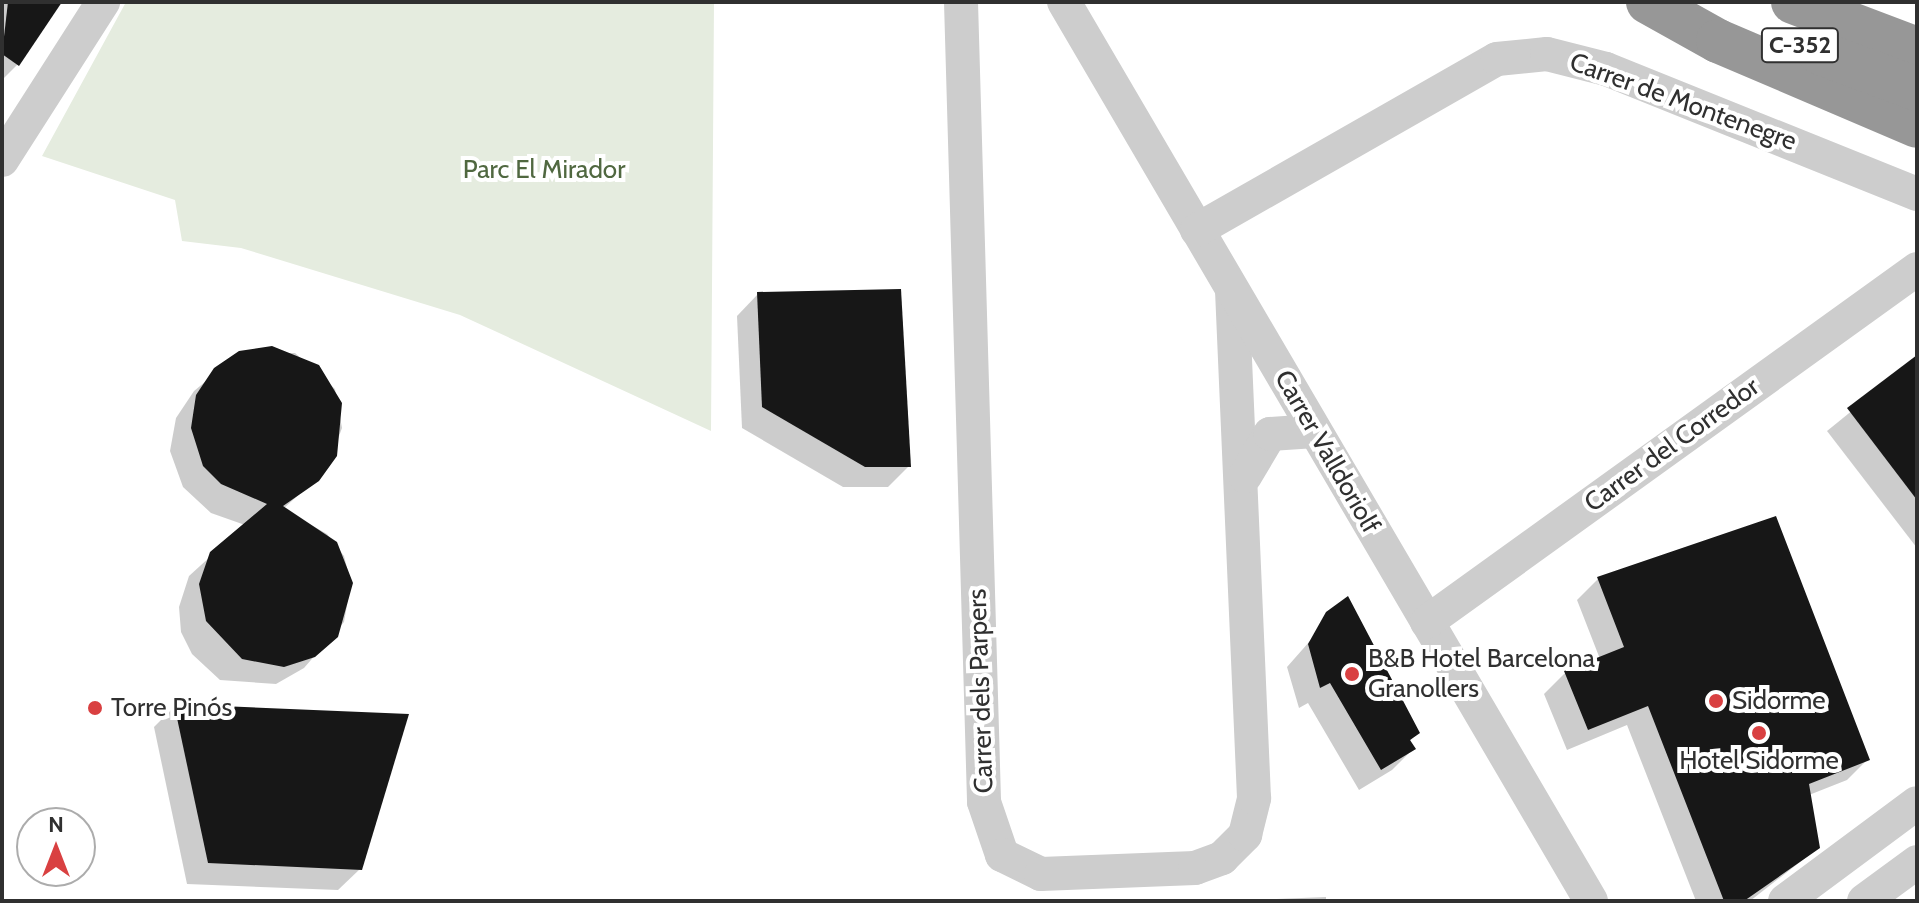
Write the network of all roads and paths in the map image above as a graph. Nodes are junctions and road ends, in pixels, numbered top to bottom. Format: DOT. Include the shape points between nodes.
graph roads {
  1 [pos="103,2"];
  2 [pos="961,2"];
  3 [pos="1064,2"];
  4 [pos="1648,2"];
  5 [pos="1683,2"];
  6 [pos="1793,2"];
  7 [pos="1868,2"];
  8 [pos="1917,16"];
  9 [pos="1917,49"];
  10 [pos="1917,89"];
  11 [pos="1917,126"];
  12 [pos="3,161"];
  13 [pos="1917,194"];
  14 [pos="1197,230"];
  15 [pos="1917,269"];
  16 [pos="1232,290"];
  17 [pos="1315,431"];
  18 [pos="1245,476"];
  19 [pos="1427,622"];
  20 [pos="1917,803"];
  21 [pos="1917,862"];
  22 [pos="1591,901"];
  23 [pos="1785,901"];
  24 [pos="1864,901"];
  1 -- 12 [label="street"];
  2 -- 18 [label="street, Carrer dels Parpers" via="984,802 1002,855 1041,874 1195,868 1222,858 1245,835 1254,798"];
  3 -- 14 [label="street, Carrer Valldoriolf"];
  4 -- 11 [label="highway" via="1718,41"];
  5 -- 10 [label="highway, C-352"];
  6 -- 9 [label="highway, C-352"];
  7 -- 8 [label="highway"];
  13 -- 14 [label="street, Carrer de Montenegre" via="1606,69 1547,54 1497,59"];
  14 -- 16 [label="street, Carrer Valldoriolf"];
  15 -- 19 [label="street, Carrer del Corredor"];
  16 -- 17 [label="street, Carrer Valldoriolf"];
  16 -- 18 [label="street, Carrer dels Parpers"];
  17 -- 18 [label="street" via="1270,434"];
  17 -- 19 [label="street, Carrer Valldoriolf"];
  19 -- 22 [label="street, Carrer Valldoriolf"];
  20 -- 23 [label="street"];
  21 -- 24 [label="street"];
}
